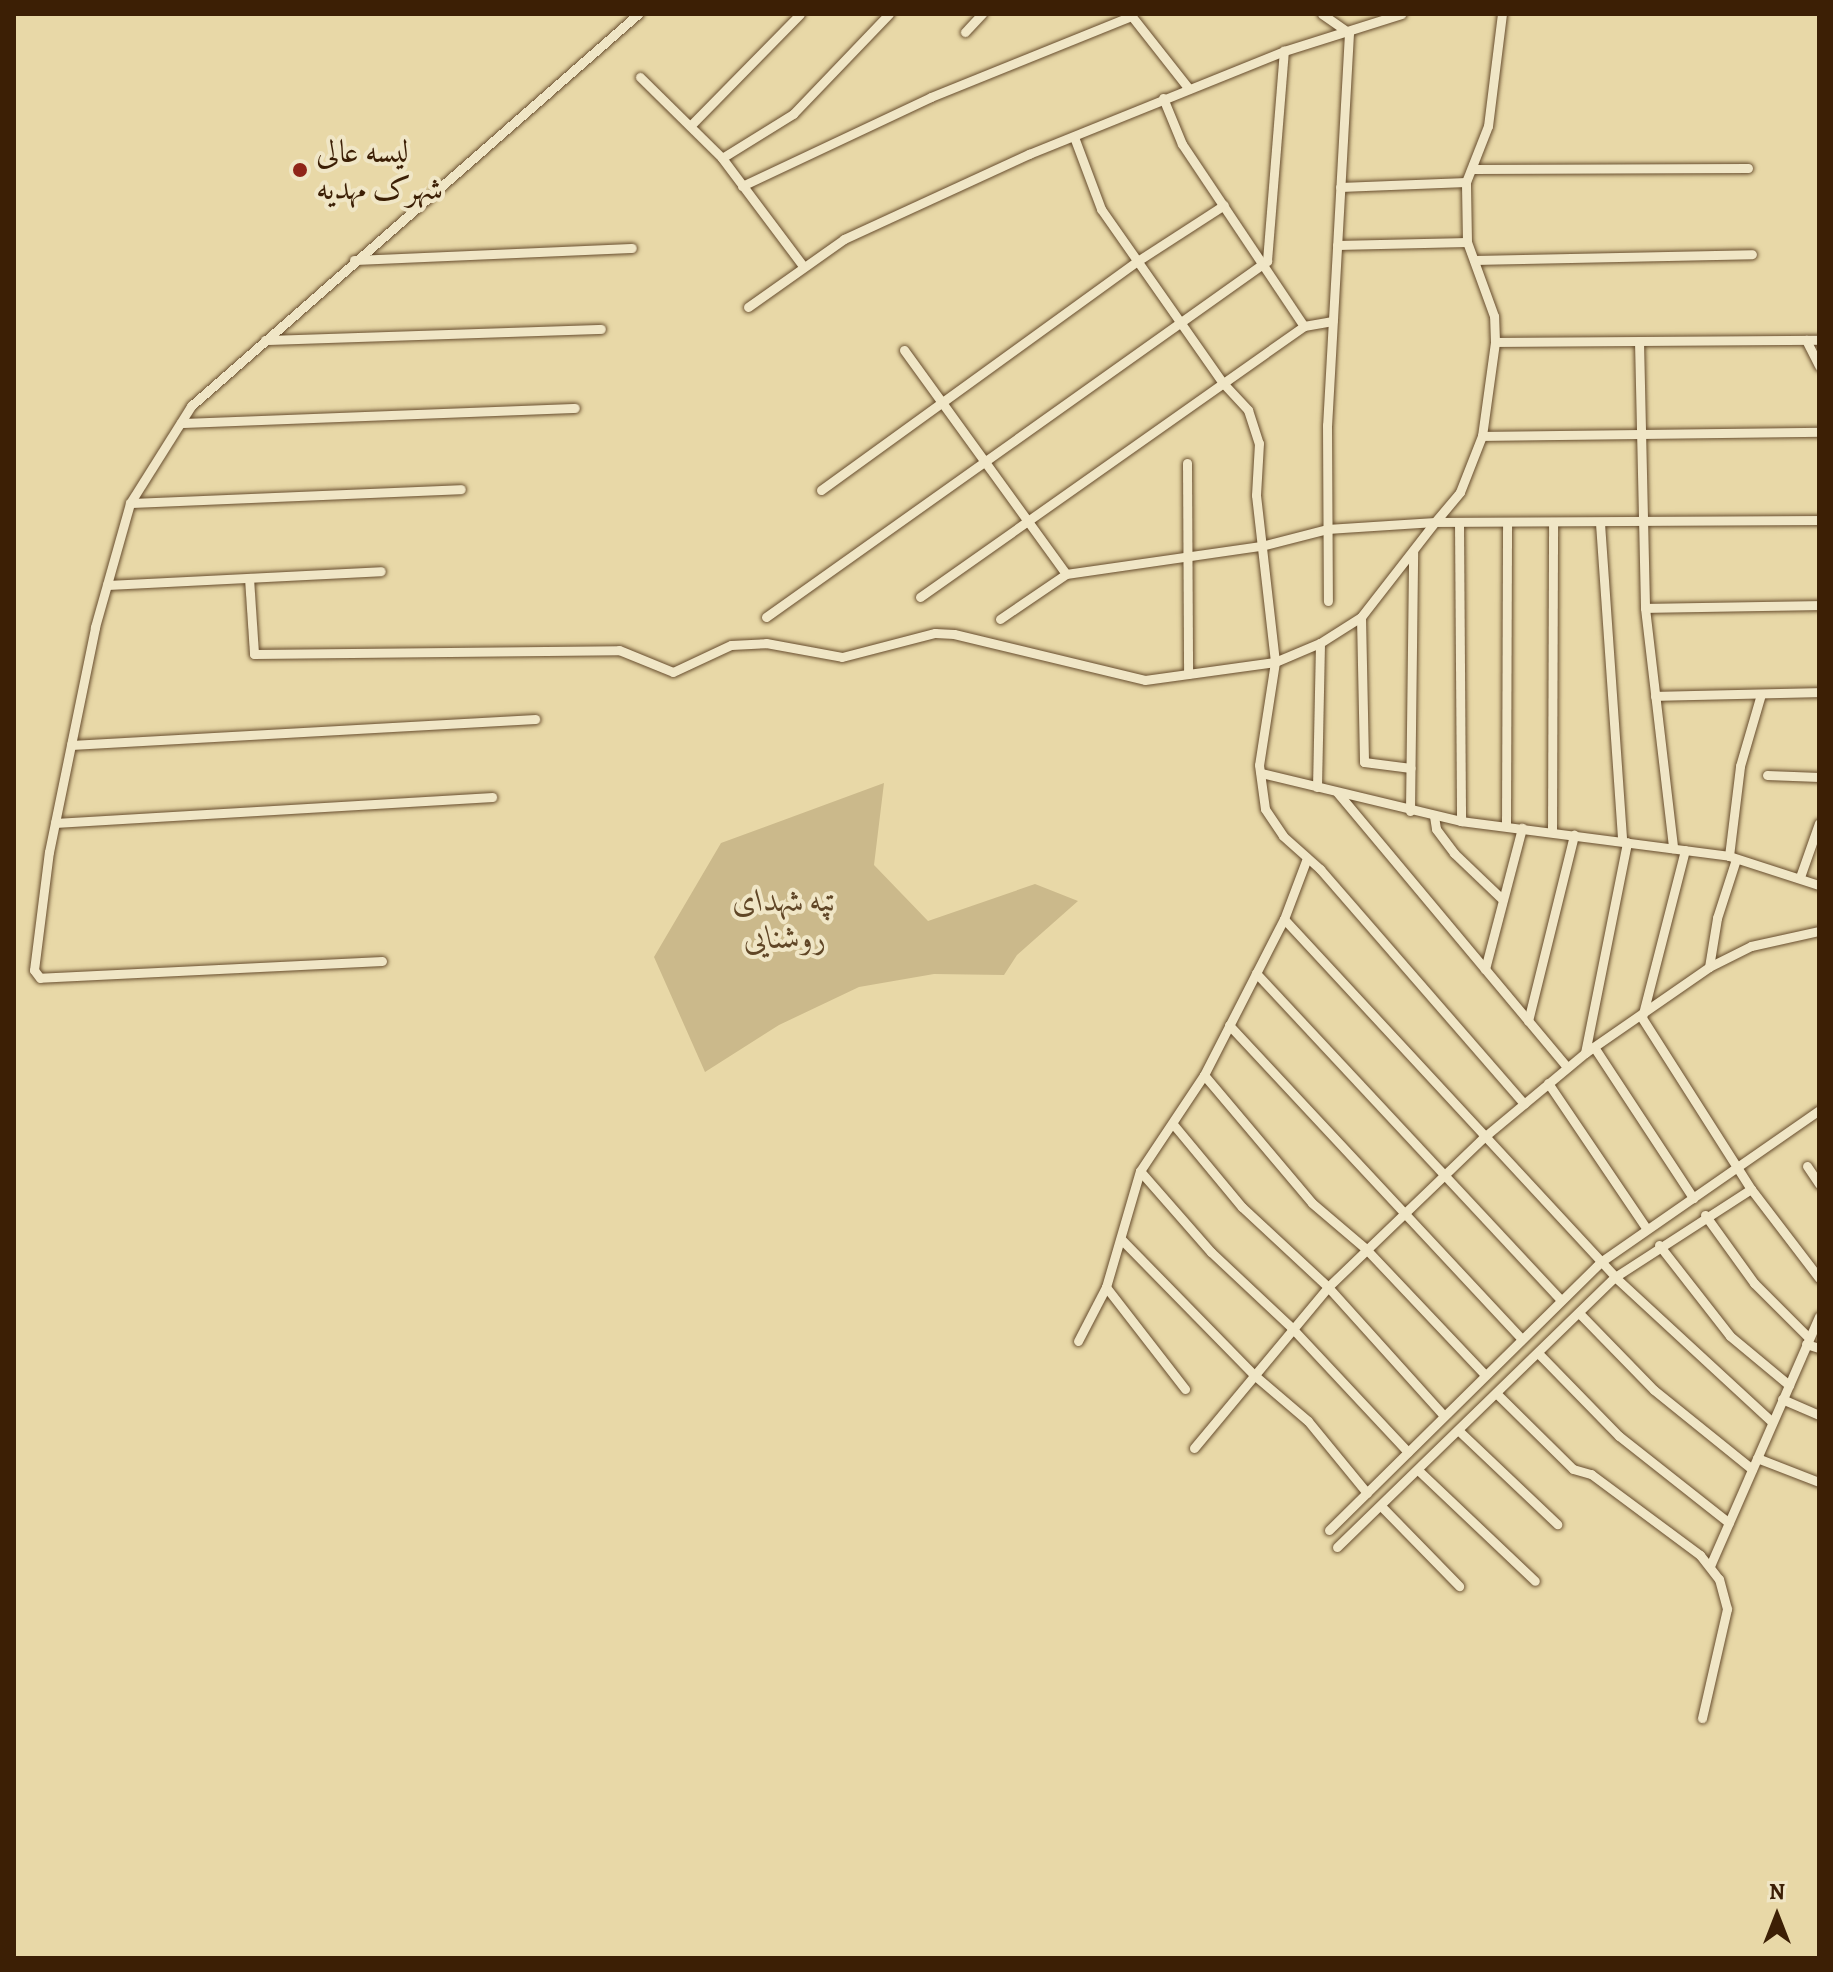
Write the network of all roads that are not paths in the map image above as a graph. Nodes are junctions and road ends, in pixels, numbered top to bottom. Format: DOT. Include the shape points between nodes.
graph roads {
  1 [pos="638,14"];
  2 [pos="800,14"];
  3 [pos="889,14"];
  4 [pos="982,14"];
  5 [pos="1322,14"];
  6 [pos="1401,14"];
  7 [pos="1502,14"];
  8 [pos="1131,15"];
  9 [pos="965,32"];
  10 [pos="1349,33"];
  11 [pos="1284,51"];
  12 [pos="640,77"];
  13 [pos="1189,89"];
  14 [pos="1163,98"];
  15 [pos="692,124"];
  16 [pos="1074,137"];
  17 [pos="722,158"];
  18 [pos="1748,168"];
  19 [pos="1473,169"];
  20 [pos="1466,182"];
  21 [pos="742,186"];
  22 [pos="1340,187"];
  23 [pos="1224,205"];
  24 [pos="1467,242"];
  25 [pos="1337,245"];
  26 [pos="632,248"];
  27 [pos="1752,254"];
  28 [pos="354,260"];
  29 [pos="1139,260"];
  30 [pos="1474,260"];
  31 [pos="803,266"];
  32 [pos="1263,266"];
  33 [pos="748,307"];
  34 [pos="1333,321"];
  35 [pos="1182,324"];
  36 [pos="1304,326"];
  37 [pos="601,329"];
  38 [pos="265,340"];
  39 [pos="1806,340"];
  40 [pos="1819,340"];
  41 [pos="1639,341"];
  42 [pos="1495,342"];
  43 [pos="904,350"];
  44 [pos="1819,366"];
  45 [pos="1223,383"];
  46 [pos="943,405"];
  47 [pos="575,408"];
  48 [pos="181,423"];
  49 [pos="1819,432"];
  50 [pos="1641,435"];
  51 [pos="1482,436"];
  52 [pos="984,463"];
  53 [pos="1187,463"];
  54 [pos="461,489"];
  55 [pos="821,490"];
  56 [pos="130,503"];
  57 [pos="1819,520"];
  58 [pos="1026,522"];
  59 [pos="1435,522"];
  60 [pos="1459,523"];
  61 [pos="1507,523"];
  62 [pos="1553,523"];
  63 [pos="1600,523"];
  64 [pos="1643,523"];
  65 [pos="1327,529"];
  66 [pos="1261,546"];
  67 [pos="1413,549"];
  68 [pos="1188,555"];
  69 [pos="381,571"];
  70 [pos="1066,574"];
  71 [pos="249,578"];
  72 [pos="107,585"];
  73 [pos="920,597"];
  74 [pos="1328,601"];
  75 [pos="1819,605"];
  76 [pos="1645,608"];
  77 [pos="766,617"];
  78 [pos="1361,617"];
  79 [pos="1000,619"];
  80 [pos="1320,643"];
  81 [pos="1275,662"];
  82 [pos="1188,674"];
  83 [pos="1819,692"];
  84 [pos="1761,694"];
  85 [pos="1655,696"];
  86 [pos="535,719"];
  87 [pos="71,745"];
  88 [pos="1411,768"];
  89 [pos="1261,773"];
  90 [pos="1767,775"];
  91 [pos="1819,777"];
  92 [pos="1317,787"];
  93 [pos="1337,792"];
  94 [pos="492,797"];
  95 [pos="1410,811"];
  96 [pos="1434,816"];
  97 [pos="1461,821"];
  98 [pos="55,823"];
  99 [pos="1819,823"];
  100 [pos="1506,826"];
  101 [pos="1522,828"];
  102 [pos="1552,832"];
  103 [pos="1574,835"];
  104 [pos="1624,842"];
  105 [pos="1673,848"];
  106 [pos="1685,850"];
  107 [pos="1307,858"];
  108 [pos="1733,858"];
  109 [pos="1800,877"];
  110 [pos="1819,885"];
  111 [pos="1502,899"];
  112 [pos="1284,919"];
  113 [pos="1819,931"];
  114 [pos="382,961"];
  115 [pos="1709,967"];
  116 [pos="1485,969"];
  117 [pos="1256,973"];
  118 [pos="1642,1018"];
  119 [pos="1528,1021"];
  120 [pos="1229,1025"];
  121 [pos="1594,1047"];
  122 [pos="1585,1053"];
  123 [pos="1567,1067"];
  124 [pos="1204,1075"];
  125 [pos="1548,1083"];
  126 [pos="1524,1104"];
  127 [pos="1819,1110"];
  128 [pos="1173,1124"];
  129 [pos="1483,1138"];
  130 [pos="1807,1166"];
  131 [pos="1739,1168"];
  132 [pos="1140,1171"];
  133 [pos="1444,1175"];
  134 [pos="1819,1184"];
  135 [pos="1751,1189"];
  136 [pos="1693,1198"];
  137 [pos="1402,1215"];
  138 [pos="1705,1215"];
  139 [pos="1646,1228"];
  140 [pos="1121,1239"];
  141 [pos="1659,1245"];
  142 [pos="1366,1249"];
  143 [pos="1602,1261"];
  144 [pos="1615,1277"];
  145 [pos="1819,1278"];
  146 [pos="1106,1287"];
  147 [pos="1328,1287"];
  148 [pos="1561,1300"];
  149 [pos="1579,1313"];
  150 [pos="1819,1317"];
  151 [pos="1291,1327"];
  152 [pos="1522,1339"];
  153 [pos="1078,1341"];
  154 [pos="1807,1341"];
  155 [pos="1819,1348"];
  156 [pos="1538,1353"];
  157 [pos="1253,1374"];
  158 [pos="1485,1375"];
  159 [pos="1789,1385"];
  160 [pos="1185,1389"];
  161 [pos="1496,1393"];
  162 [pos="1782,1399"];
  163 [pos="1819,1415"];
  164 [pos="1444,1416"];
  165 [pos="1772,1422"];
  166 [pos="1458,1430"];
  167 [pos="1194,1448"];
  168 [pos="1408,1452"];
  169 [pos="1757,1458"];
  170 [pos="1752,1469"];
  171 [pos="1418,1470"];
  172 [pos="1819,1482"];
  173 [pos="1367,1493"];
  174 [pos="1381,1506"];
  175 [pos="1729,1523"];
  176 [pos="1557,1524"];
  177 [pos="1329,1530"];
  178 [pos="1337,1547"];
  179 [pos="1710,1566"];
  180 [pos="1535,1581"];
  181 [pos="1459,1586"];
  182 [pos="1702,1718"];
  1 -- 28 [label="street"];
  2 -- 15 [label="street"];
  3 -- 17 [label="street" via="793,114"];
  4 -- 9 [label="street"];
  5 -- 10 [label="street"];
  6 -- 10 [label="street"];
  7 -- 19 [label="street" via="1488,126"];
  8 -- 13 [label="street"];
  8 -- 21 [label="street" via="931,97"];
  10 -- 11 [label="street"];
  10 -- 22 [label="street"];
  11 -- 13 [label="street"];
  11 -- 32 [label="street"];
  12 -- 15 [label="street"];
  13 -- 14 [label="street"];
  14 -- 16 [label="street"];
  14 -- 23 [label="street" via="1182,144"];
  15 -- 17 [label="street"];
  16 -- 29 [label="street" via="1101,209"];
  16 -- 31 [label="street" via="844,239"];
  17 -- 21 [label="street"];
  18 -- 19 [label="street"];
  19 -- 20 [label="street"];
  20 -- 22 [label="street"];
  20 -- 24 [label="street"];
  21 -- 31 [label="street"];
  22 -- 25 [label="street"];
  23 -- 29 [label="street"];
  23 -- 32 [label="street"];
  24 -- 25 [label="street"];
  24 -- 30 [label="street"];
  25 -- 34 [label="street"];
  26 -- 28 [label="street"];
  27 -- 30 [label="street"];
  28 -- 38 [label="street"];
  29 -- 35 [label="street"];
  29 -- 46 [label="street"];
  30 -- 42 [label="street" via="1494,316"];
  31 -- 33 [label="street"];
  32 -- 35 [label="street"];
  32 -- 36 [label="street"];
  34 -- 36 [label="street"];
  34 -- 65 [label="street"];
  35 -- 45 [label="street"];
  35 -- 52 [label="street"];
  36 -- 45 [label="street"];
  37 -- 38 [label="street"];
  38 -- 48 [label="street" via="191,406"];
  39 -- 40 [label="street"];
  39 -- 41 [label="street"];
  39 -- 44 [label="street"];
  41 -- 42 [label="street"];
  41 -- 50 [label="street"];
  42 -- 51 [label="street"];
  43 -- 46 [label="street"];
  45 -- 58 [label="street"];
  45 -- 66 [label="street" via="1248,410 1259,443"];
  46 -- 52 [label="street"];
  46 -- 55 [label="street"];
  47 -- 48 [label="street"];
  48 -- 56 [label="street"];
  49 -- 50 [label="street"];
  50 -- 51 [label="street"];
  50 -- 64 [label="street"];
  51 -- 59 [label="street" via="1460,492"];
  52 -- 58 [label="street"];
  52 -- 77 [label="street"];
  53 -- 68 [label="street"];
  54 -- 56 [label="street"];
  56 -- 72 [label="street"];
  57 -- 64 [label="street"];
  58 -- 70 [label="street"];
  58 -- 73 [label="street"];
  59 -- 60 [label="street"];
  59 -- 65 [label="street"];
  59 -- 67 [label="street"];
  60 -- 61 [label="street"];
  60 -- 97 [label="street"];
  61 -- 62 [label="street"];
  61 -- 100 [label="street"];
  62 -- 63 [label="street"];
  62 -- 102 [label="street"];
  63 -- 64 [label="street"];
  63 -- 104 [label="street"];
  64 -- 76 [label="street"];
  65 -- 66 [label="street"];
  65 -- 74 [label="street"];
  66 -- 68 [label="street"];
  66 -- 81 [label="street"];
  67 -- 78 [label="street"];
  67 -- 88 [label="street"];
  68 -- 70 [label="street"];
  68 -- 82 [label="street"];
  69 -- 71 [label="street"];
  70 -- 79 [label="street"];
  71 -- 72 [label="street"];
  71 -- 82 [label="street" via="254,654 619,650 673,672 731,645 766,643 842,657 944,633 1051,661 1090,663 1145,680"];
  72 -- 87 [label="street"];
  75 -- 76 [label="street"];
  76 -- 85 [label="street"];
  78 -- 80 [label="street"];
  78 -- 88 [label="street" via="1364,762"];
  80 -- 81 [label="street"];
  80 -- 92 [label="street"];
  81 -- 82 [label="street"];
  81 -- 89 [label="street"];
  83 -- 84 [label="street"];
  84 -- 85 [label="street"];
  84 -- 108 [label="street" via="1740,766"];
  85 -- 105 [label="street"];
  86 -- 87 [label="street"];
  87 -- 98 [label="street"];
  88 -- 95 [label="street"];
  89 -- 92 [label="street"];
  89 -- 107 [label="street" via="1265,809"];
  90 -- 91 [label="street"];
  92 -- 93 [label="street"];
  93 -- 95 [label="street"];
  93 -- 116 [label="street"];
  94 -- 98 [label="street"];
  95 -- 96 [label="street"];
  96 -- 97 [label="street"];
  96 -- 111 [label="street" via="1436,829 1454,853"];
  97 -- 100 [label="street"];
  98 -- 114 [label="street" via="34,970 40,978"];
  99 -- 109 [label="street"];
  100 -- 101 [label="street"];
  101 -- 102 [label="street"];
  101 -- 111 [label="street"];
  102 -- 103 [label="street"];
  103 -- 104 [label="street"];
  103 -- 119 [label="street"];
  104 -- 105 [label="street"];
  104 -- 122 [label="street"];
  105 -- 106 [label="street"];
  106 -- 108 [label="street"];
  106 -- 118 [label="street"];
  107 -- 112 [label="street"];
  107 -- 126 [label="street"];
  108 -- 109 [label="street"];
  108 -- 115 [label="street"];
  109 -- 110 [label="street"];
  111 -- 116 [label="street"];
  112 -- 117 [label="street"];
  112 -- 129 [label="street"];
  113 -- 115 [label="street" via="1751,946"];
  115 -- 118 [label="street"];
  116 -- 119 [label="street"];
  117 -- 120 [label="street"];
  117 -- 133 [label="street"];
  118 -- 121 [label="street"];
  118 -- 131 [label="street"];
  119 -- 123 [label="street"];
  120 -- 124 [label="street"];
  120 -- 137 [label="street"];
  121 -- 122 [label="street"];
  121 -- 136 [label="street"];
  122 -- 123 [label="street"];
  123 -- 125 [label="street"];
  124 -- 128 [label="street"];
  124 -- 142 [label="street" via="1312,1203"];
  125 -- 126 [label="street"];
  125 -- 139 [label="street"];
  126 -- 129 [label="street"];
  127 -- 131 [label="street"];
  128 -- 132 [label="street"];
  128 -- 147 [label="street" via="1242,1207"];
  129 -- 133 [label="street"];
  129 -- 143 [label="street"];
  130 -- 134 [label="street"];
  131 -- 135 [label="street"];
  131 -- 136 [label="street"];
  132 -- 140 [label="street"];
  132 -- 151 [label="street" via="1211,1252"];
  133 -- 137 [label="street"];
  133 -- 148 [label="street"];
  135 -- 138 [label="street"];
  135 -- 145 [label="street"];
  136 -- 139 [label="street"];
  137 -- 142 [label="street"];
  137 -- 152 [label="street"];
  138 -- 141 [label="street"];
  138 -- 154 [label="street" via="1754,1283"];
  139 -- 143 [label="street"];
  140 -- 146 [label="street"];
  140 -- 157 [label="street"];
  141 -- 144 [label="street"];
  141 -- 159 [label="street" via="1730,1336"];
  142 -- 147 [label="street"];
  142 -- 158 [label="street"];
  143 -- 144 [label="street"];
  143 -- 148 [label="street"];
  144 -- 149 [label="street"];
  144 -- 165 [label="street"];
  146 -- 153 [label="street"];
  146 -- 160 [label="street"];
  147 -- 151 [label="street"];
  147 -- 164 [label="street"];
  148 -- 152 [label="street"];
  149 -- 156 [label="street"];
  149 -- 170 [label="street" via="1654,1390"];
  150 -- 154 [label="street"];
  151 -- 157 [label="street"];
  151 -- 168 [label="street"];
  152 -- 158 [label="street"];
  154 -- 155 [label="street"];
  154 -- 159 [label="street"];
  156 -- 161 [label="street"];
  156 -- 175 [label="street" via="1619,1436"];
  157 -- 167 [label="street"];
  157 -- 173 [label="street" via="1308,1421"];
  158 -- 164 [label="street"];
  159 -- 162 [label="street"];
  161 -- 166 [label="street"];
  161 -- 179 [label="street" via="1573,1469 1591,1474"];
  162 -- 163 [label="street"];
  162 -- 165 [label="street"];
  164 -- 168 [label="street"];
  165 -- 169 [label="street"];
  166 -- 171 [label="street"];
  166 -- 176 [label="street"];
  168 -- 173 [label="street"];
  169 -- 170 [label="street"];
  169 -- 172 [label="street"];
  170 -- 175 [label="street"];
  171 -- 174 [label="street"];
  171 -- 180 [label="street"];
  173 -- 177 [label="street"];
  174 -- 178 [label="street"];
  174 -- 181 [label="street"];
  175 -- 179 [label="street"];
  179 -- 182 [label="street" via="1727,1609"];
}
